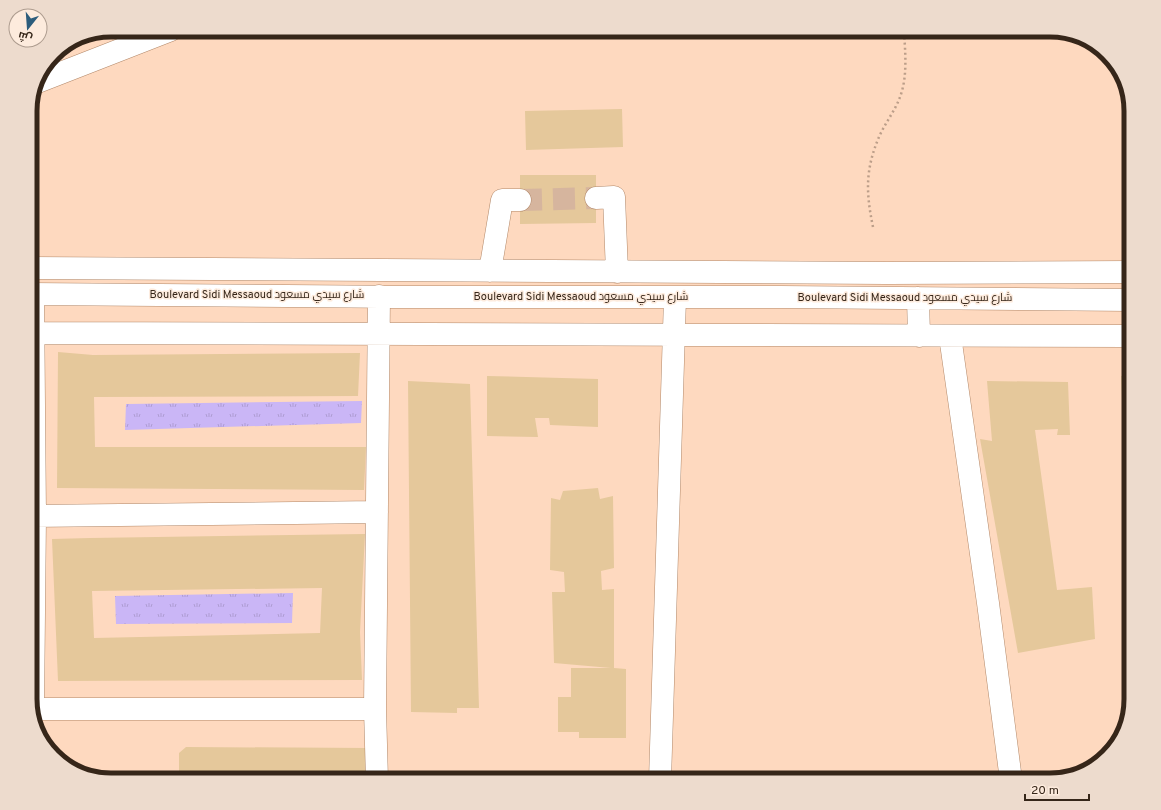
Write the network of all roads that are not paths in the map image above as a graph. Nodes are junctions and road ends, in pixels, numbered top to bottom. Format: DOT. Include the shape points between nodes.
graph roads {
  1 [pos="152,37"];
  2 [pos="44,79"];
  3 [pos="596,198"];
  4 [pos="520,200"];
  5 [pos="37,268"];
  6 [pos="490,271"];
  7 [pos="618,272"];
  8 [pos="1124,272"];
  9 [pos="37,294"];
  10 [pos="379,296"];
  11 [pos="675,298"];
  12 [pos="918,298"];
  13 [pos="1124,300"];
  14 [pos="37,333"];
  15 [pos="379,333"];
  16 [pos="674,335"];
  17 [pos="919,336"];
  18 [pos="950,336"];
  19 [pos="1124,336"];
  20 [pos="377,512"];
  21 [pos="37,516"];
  22 [pos="38,709"];
  23 [pos="376,709"];
  24 [pos="378,773"];
  25 [pos="660,773"];
  26 [pos="1010,773"];
  1 -- 2 [label="street"];
  3 -- 7 [label="street" via="614,198"];
  4 -- 6 [label="street" via="502,200"];
  5 -- 6 [label="street"];
  6 -- 7 [label="street"];
  7 -- 8 [label="street"];
  9 -- 10 [label="street, Boulevard Sidi Messaoud شارع سيدي مسعود"];
  10 -- 11 [label="street, Boulevard Sidi Messaoud شارع سيدي مسعود"];
  10 -- 15 [label="street"];
  11 -- 12 [label="street, Boulevard Sidi Messaoud شارع سيدي مسعود"];
  11 -- 16 [label="street"];
  12 -- 13 [label="street, Boulevard Sidi Messaoud شارع سيدي مسعود"];
  12 -- 17 [label="street"];
  14 -- 15 [label="street"];
  15 -- 16 [label="street"];
  15 -- 20 [label="street"];
  16 -- 17 [label="street"];
  16 -- 25 [label="street"];
  17 -- 18 [label="street"];
  18 -- 19 [label="street"];
  18 -- 26 [label="street"];
  20 -- 21 [label="street"];
  20 -- 23 [label="street"];
  22 -- 23 [label="street"];
  23 -- 24 [label="street"];
}
